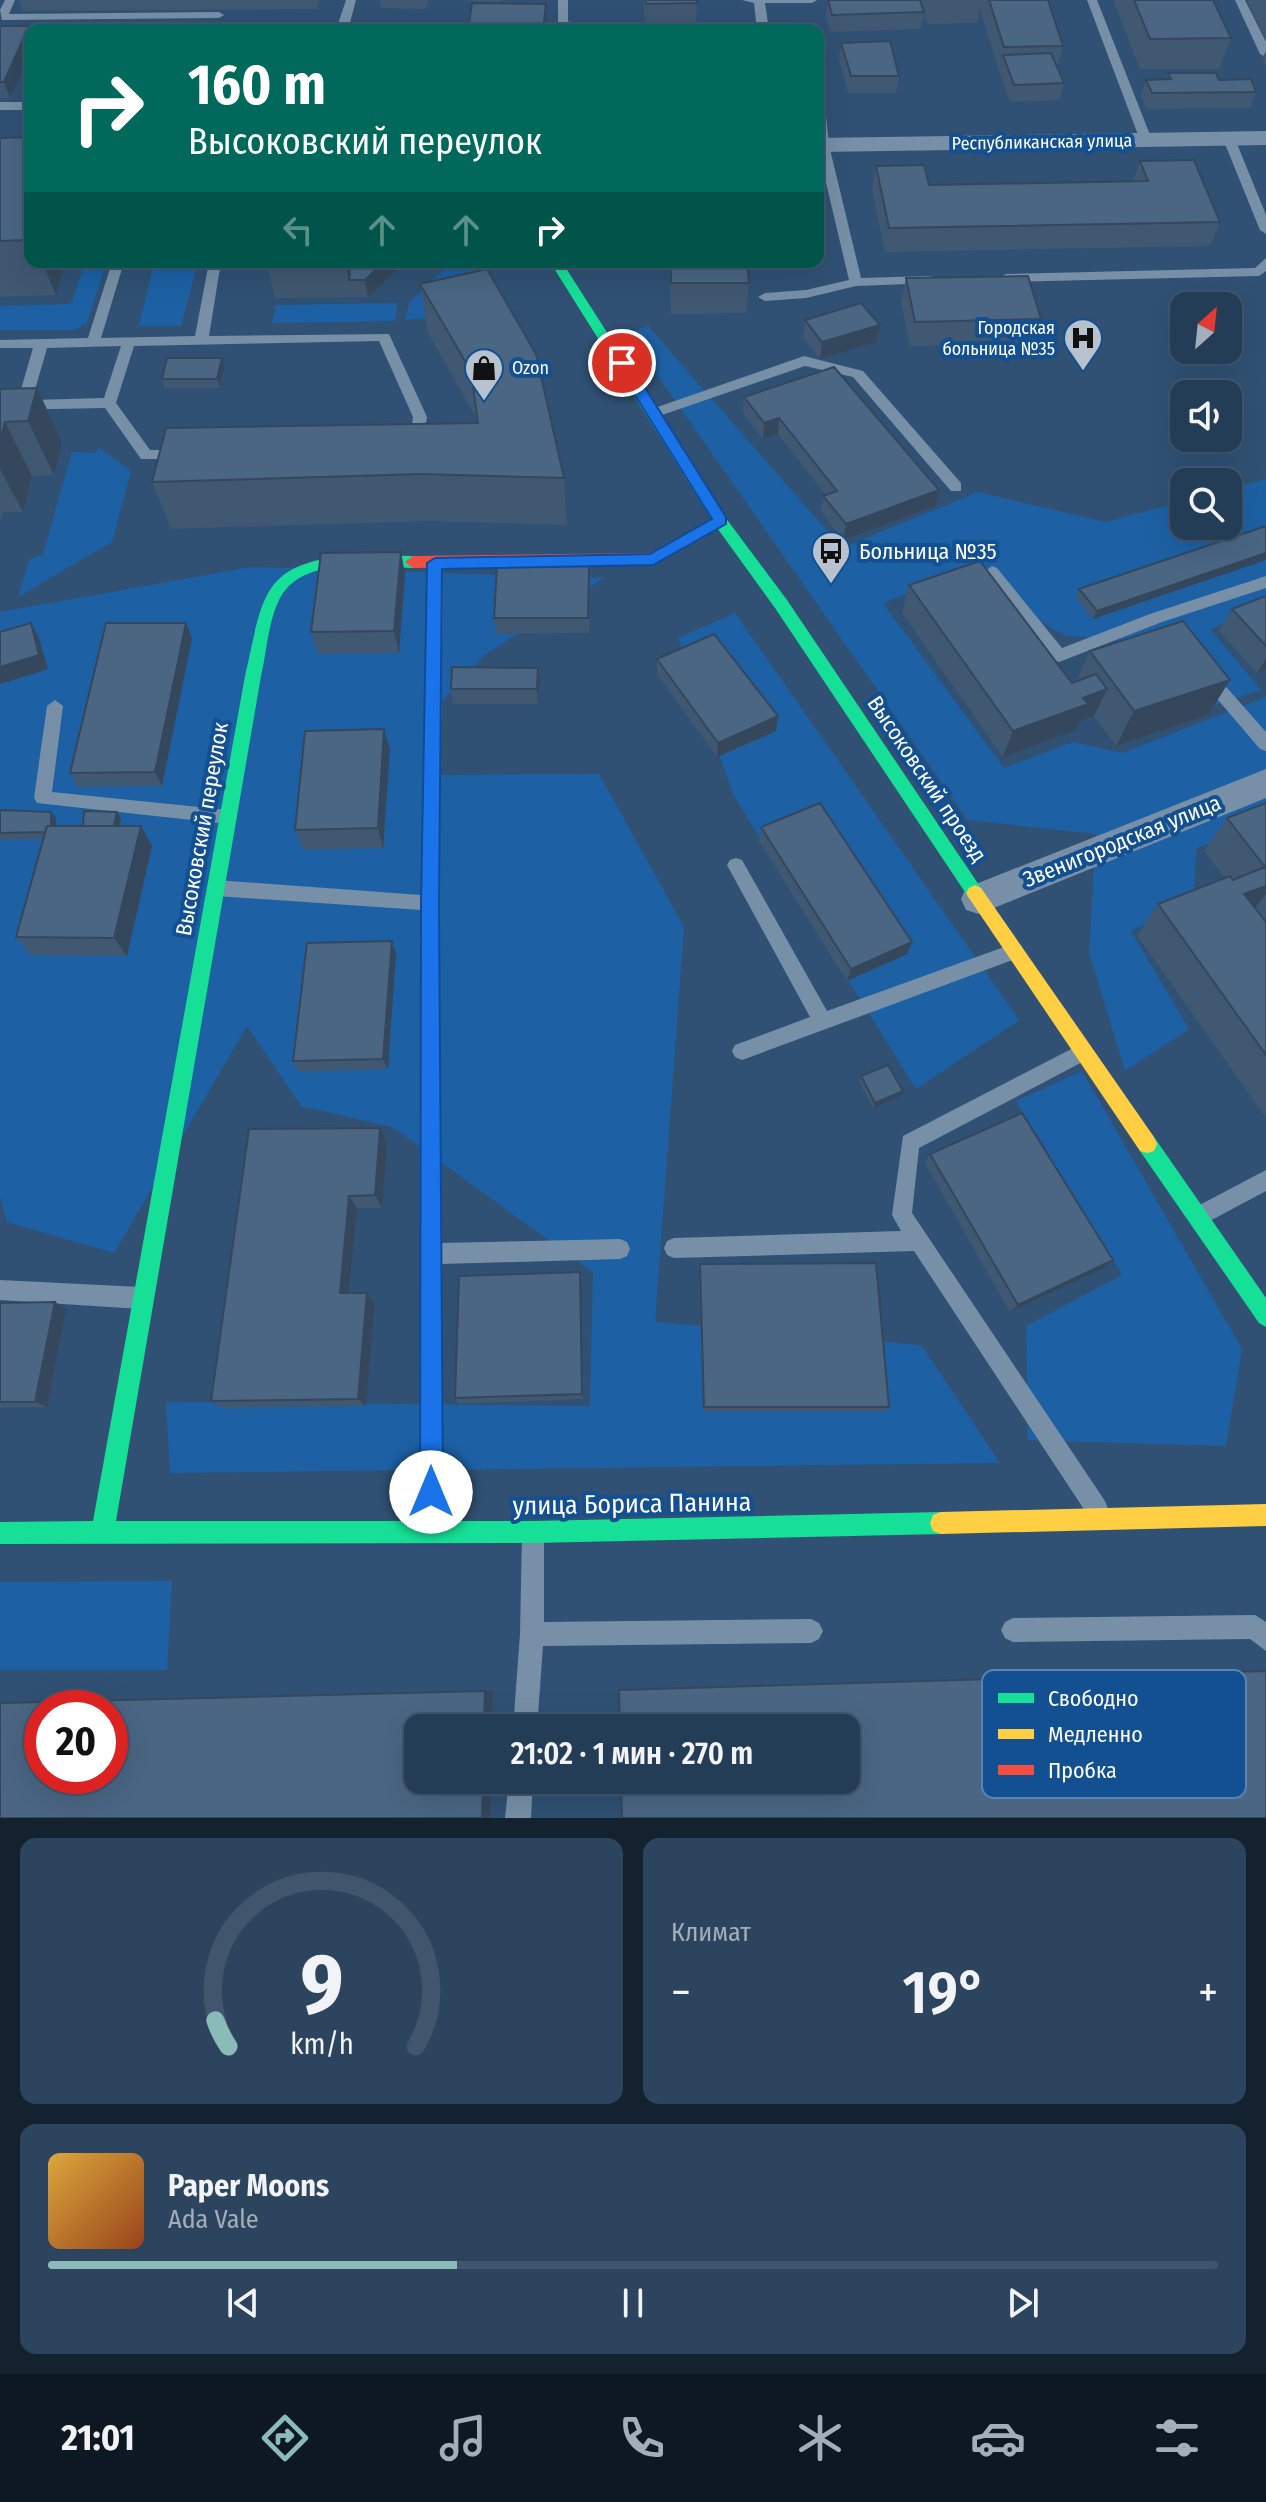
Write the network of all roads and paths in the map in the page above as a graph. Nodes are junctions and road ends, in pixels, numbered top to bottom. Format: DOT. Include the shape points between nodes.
graph roads {
  1 [pos="10,0"];
  2 [pos="351,0"];
  3 [pos="563,0"];
  4 [pos="812,0"];
  5 [pos="1092,0"];
  6 [pos="1240,0"];
  7 [pos="753,1"];
  8 [pos="215,23"];
  9 [pos="344,24"];
  10 [pos="565,24"];
  11 [pos="761,24"];
  12 [pos="1266,54"];
  13 [pos="0,106"];
  14 [pos="24,106"];
  15 [pos="1266,138"];
  16 [pos="1229,139"];
  17 [pos="1146,140"];
  18 [pos="824,145"];
  19 [pos="824,157"];
  20 [pos="1266,230"];
  21 [pos="1266,262"];
  22 [pos="116,268"];
  23 [pos="214,268"];
  24 [pos="560,268"];
  25 [pos="996,279"];
  26 [pos="949,280"];
  27 [pos="856,282"];
  28 [pos="765,297"];
  29 [pos="201,341"];
  30 [pos="129,342"];
  31 [pos="93,343"];
  32 [pos="0,344"];
  33 [pos="41,344"];
  34 [pos="109,403"];
  35 [pos="24,404"];
  36 [pos="0,405"];
  37 [pos="654,413"];
  38 [pos="401,448"];
  39 [pos="194,454"];
  40 [pos="956,487"];
  41 [pos="720,521"];
  42 [pos="435,563"];
  43 [pos="992,572"];
  44 [pos="1266,582"];
  45 [pos="1196,664"];
  46 [pos="55,706"];
  47 [pos="1266,744"];
  48 [pos="1266,783"];
  49 [pos="228,817"];
  50 [pos="736,865"];
  51 [pos="215,888"];
  52 [pos="979,899"];
  53 [pos="430,903"];
  54 [pos="1015,951"];
  55 [pos="822,1021"];
  56 [pos="742,1051"];
  57 [pos="1083,1052"];
  58 [pos="1266,1180"];
  59 [pos="1199,1216"];
  60 [pos="919,1241"];
  61 [pos="674,1248"];
  62 [pos="620,1249"];
  63 [pos="430,1254"];
  64 [pos="0,1290"];
  65 [pos="143,1298"];
  66 [pos="1266,1316"];
  67 [pos="1266,1515"];
  68 [pos="1103,1519"];
  69 [pos="533,1532"];
  70 [pos="0,1533"];
  71 [pos="431,1533"];
  72 [pos="102,1534"];
  73 [pos="1013,1630"];
  74 [pos="811,1631"];
  75 [pos="532,1634"];
  76 [pos="1266,1639"];
  77 [pos="526,1714"];
  78 [pos="520,1794"];
  79 [pos="518,1818"];
  1 -- 8 [label="lane" via="2,17"];
  2 -- 9 [label="lane"];
  3 -- 10 [label="lane"];
  4 -- 7 [label="lane"];
  5 -- 17 [label="lane"];
  6 -- 12 [label="lane"];
  7 -- 11 [label="lane"];
  13 -- 14 [label="lane"];
  15 -- 16 [label="street, Республиканская улица"];
  16 -- 17 [label="street, Республиканская улица"];
  16 -- 20 [label="lane"];
  17 -- 18 [label="street, Республиканская улица"];
  19 -- 27 [label="lane"];
  21 -- 25 [label="lane" via="1259,272"];
  22 -- 31 [label="lane"];
  23 -- 29 [label="lane"];
  24 -- 37 [label="street, Высоковский проезд"];
  26 -- 27 [label="lane"];
  27 -- 28 [label="lane"];
  29 -- 30 [label="lane"];
  29 -- 38 [label="lane" via="384,337 420,417 417,448"];
  30 -- 31 [label="lane"];
  30 -- 34 [label="lane"];
  31 -- 33 [label="lane"];
  32 -- 33 [label="lane"];
  33 -- 35 [label="lane"];
  34 -- 35 [label="lane"];
  34 -- 39 [label="lane" via="146,455"];
  35 -- 36 [label="lane"];
  37 -- 40 [label="lane" via="804,361 858,374"];
  37 -- 41 [label="street, Высоковский проезд"];
  41 -- 42 [label="street, Высоковский переулок" via="653,559"];
  41 -- 52 [label="street, Высоковский проезд"];
  42 -- 49 [label="street, Высоковский переулок" via="320,563 291,575 273,595"];
  42 -- 53 [label="lane"];
  43 -- 44 [label="lane" via="1059,656 1161,624"];
  45 -- 47 [label="lane"];
  46 -- 49 [label="lane" via="43,798"];
  48 -- 52 [label="street, Звенигородская улица"];
  49 -- 51 [label="street, Высоковский переулок"];
  50 -- 55 [label="lane"];
  51 -- 53 [label="lane"];
  51 -- 65 [label="street, Высоковский переулок"];
  52 -- 54 [label="street, Высоковский проезд"];
  53 -- 63 [label="lane"];
  54 -- 55 [label="lane"];
  54 -- 57 [label="street, Высоковский проезд"];
  55 -- 56 [label="lane"];
  57 -- 59 [label="street, Высоковский проезд"];
  57 -- 60 [label="lane" via="910,1143 902,1215"];
  58 -- 59 [label="lane"];
  59 -- 66 [label="street, Высоковский проезд"];
  60 -- 61 [label="lane"];
  60 -- 68 [label="lane"];
  62 -- 63 [label="lane"];
  63 -- 71 [label="lane"];
  64 -- 65 [label="lane"];
  65 -- 72 [label="street, Высоковский переулок"];
  67 -- 68 [label="street, улица Бориса Панина"];
  68 -- 69 [label="street, улица Бориса Панина"];
  69 -- 71 [label="street, улица Бориса Панина"];
  69 -- 75 [label="lane"];
  70 -- 72 [label="street, улица Бориса Панина"];
  71 -- 72 [label="street, улица Бориса Панина"];
  73 -- 76 [label="lane" via="1255,1627"];
  74 -- 75 [label="lane"];
  75 -- 77 [label="lane"];
  78 -- 79 [label="lane"];
}
